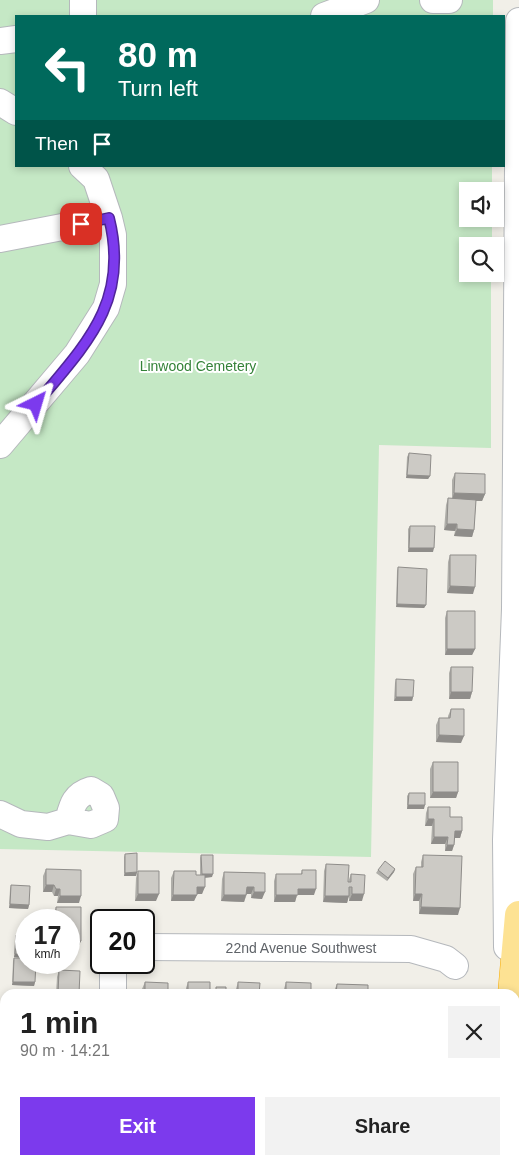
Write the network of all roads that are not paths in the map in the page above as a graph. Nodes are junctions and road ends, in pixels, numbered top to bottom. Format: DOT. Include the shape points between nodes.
graph roads {
  1 [pos="83,0"];
  2 [pos="366,0"];
  3 [pos="433,0"];
  4 [pos="449,0"];
  5 [pos="83,15"];
  6 [pos="327,15"];
  7 [pos="519,21"];
  8 [pos="15,39"];
  9 [pos="0,41"];
  10 [pos="0,102"];
  11 [pos="15,111"];
  12 [pos="83,167"];
  13 [pos="109,218"];
  14 [pos="0,239"];
  15 [pos="0,445"];
  16 [pos="0,814"];
  17 [pos="68,821"];
  18 [pos="519,914"];
  19 [pos="155,947"];
  20 [pos="455,966"];
  21 [pos="114,974"];
  22 [pos="113,989"];
  23 [pos="512,989"];
  24 [pos="512,989"];
  1 -- 5 [label="street"];
  2 -- 6 [label="street"];
  3 -- 4 [label="street"];
  7 -- 23 [label="street" via="515,609 506,840 506,934"];
  8 -- 9 [label="street"];
  10 -- 11 [label="street"];
  12 -- 13 [label="street" via="96,179"];
  13 -- 14 [label="street"];
  13 -- 15 [label="street" via="114,260 113,284 106,308 77,354"];
  16 -- 17 [label="street" via="21,824 48,827"];
  18 -- 24 [label="highway"];
  19 -- 20 [label="street, 22nd Avenue Southwest" via="411,949 446,959"];
  21 -- 22 [label="street"];
}
